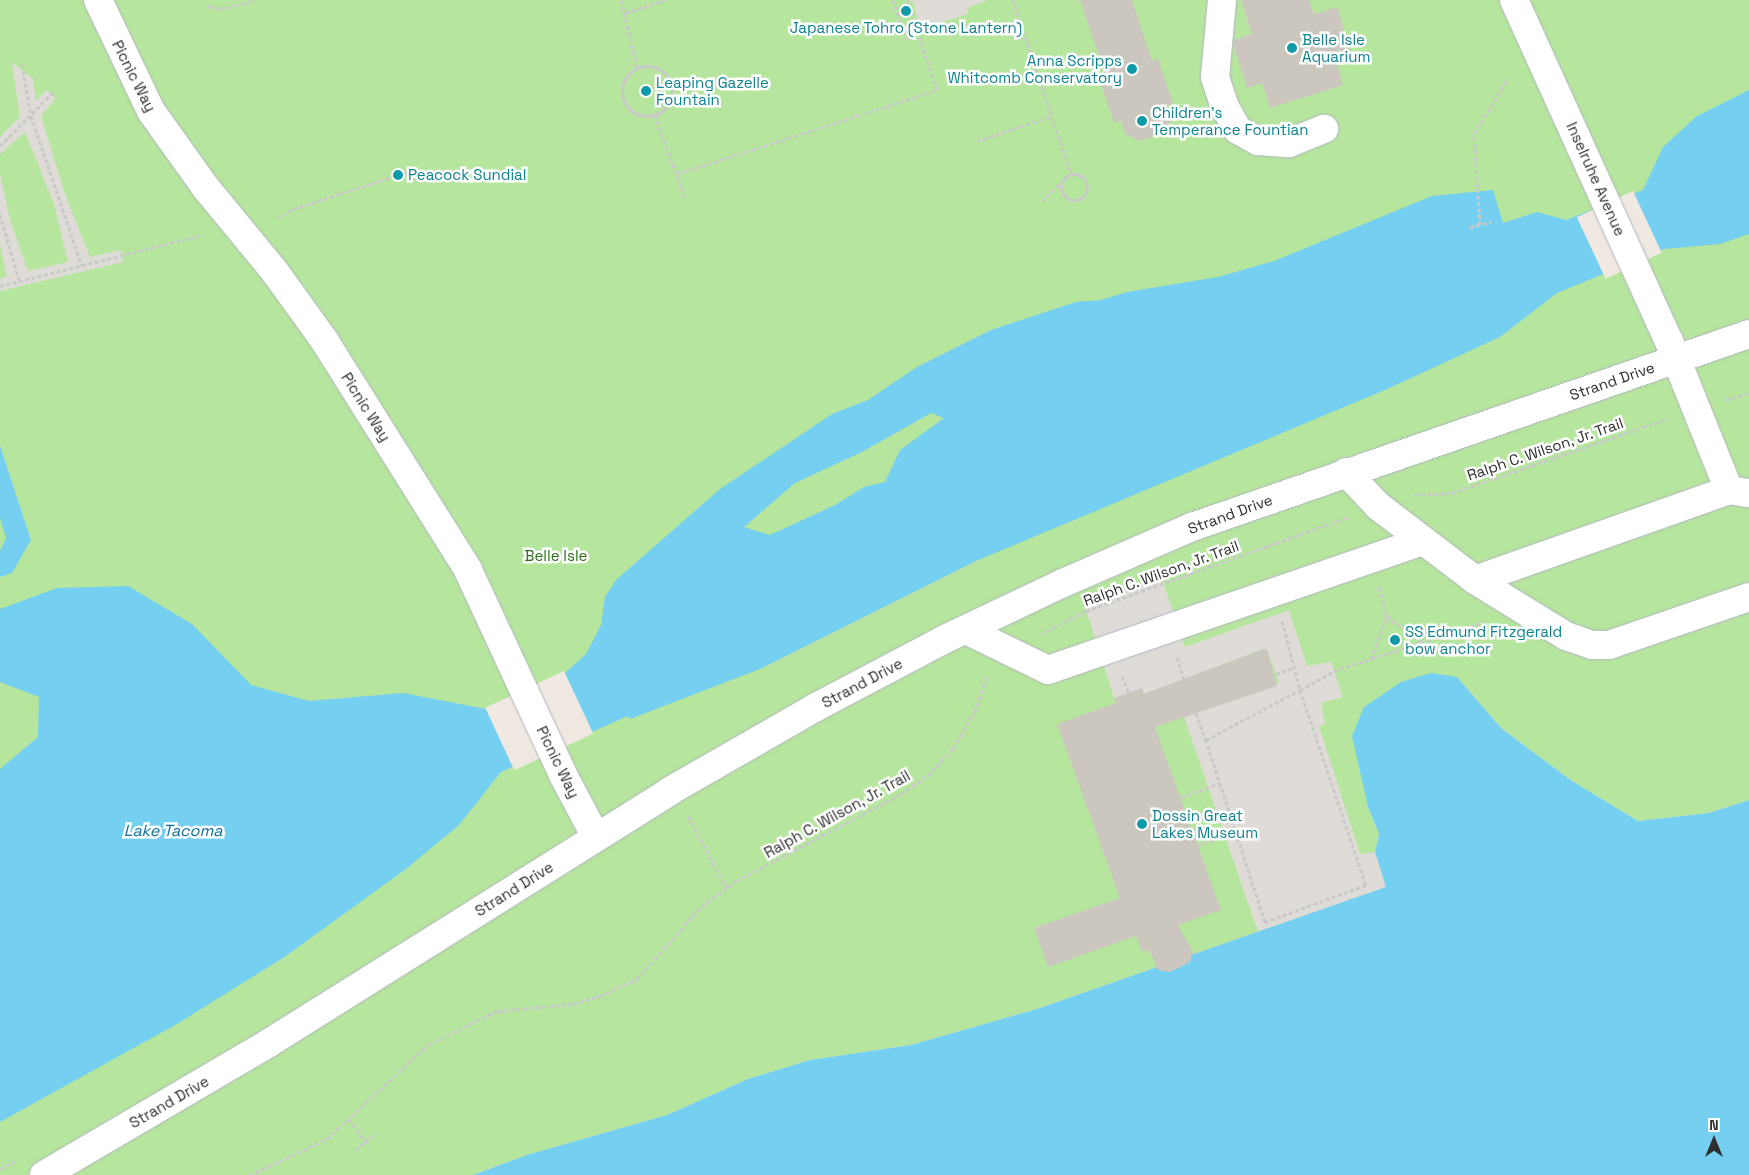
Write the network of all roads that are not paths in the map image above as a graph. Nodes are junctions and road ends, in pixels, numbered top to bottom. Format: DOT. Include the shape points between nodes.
graph roads {
  1 [pos="98,0"];
  2 [pos="1222,0"];
  3 [pos="1514,0"];
  4 [pos="1324,129"];
  5 [pos="1749,334"];
  6 [pos="1676,359"];
  7 [pos="1346,472"];
  8 [pos="1739,492"];
  9 [pos="1423,541"];
  10 [pos="1475,580"];
  11 [pos="1749,597"];
  12 [pos="966,630"];
  13 [pos="596,837"];
  14 [pos="44,1175"];
  1 -- 13 [label="street, Picnic Way" via="151,111 206,188 276,272 324,340 468,570 563,775"];
  2 -- 4 [label="street" via="1216,77 1225,107 1238,130 1258,141 1289,142"];
  3 -- 6 [label="street, Inselruhe Avenue"];
  5 -- 6 [label="street, Strand Drive"];
  6 -- 7 [label="street, Strand Drive"];
  6 -- 8 [label="street, Inselruhe Avenue" via="1696,409"];
  7 -- 9 [label="street" via="1378,506"];
  7 -- 12 [label="street, Strand Drive" via="1192,527"];
  8 -- 10 [label="street"];
  9 -- 10 [label="street"];
  9 -- 12 [label="street" via="1048,670"];
  10 -- 11 [label="street" via="1566,636 1592,645 1609,645"];
  12 -- 13 [label="street, Strand Drive" via="816,707"];
  13 -- 14 [label="street, Strand Drive" via="269,1043"];
}
